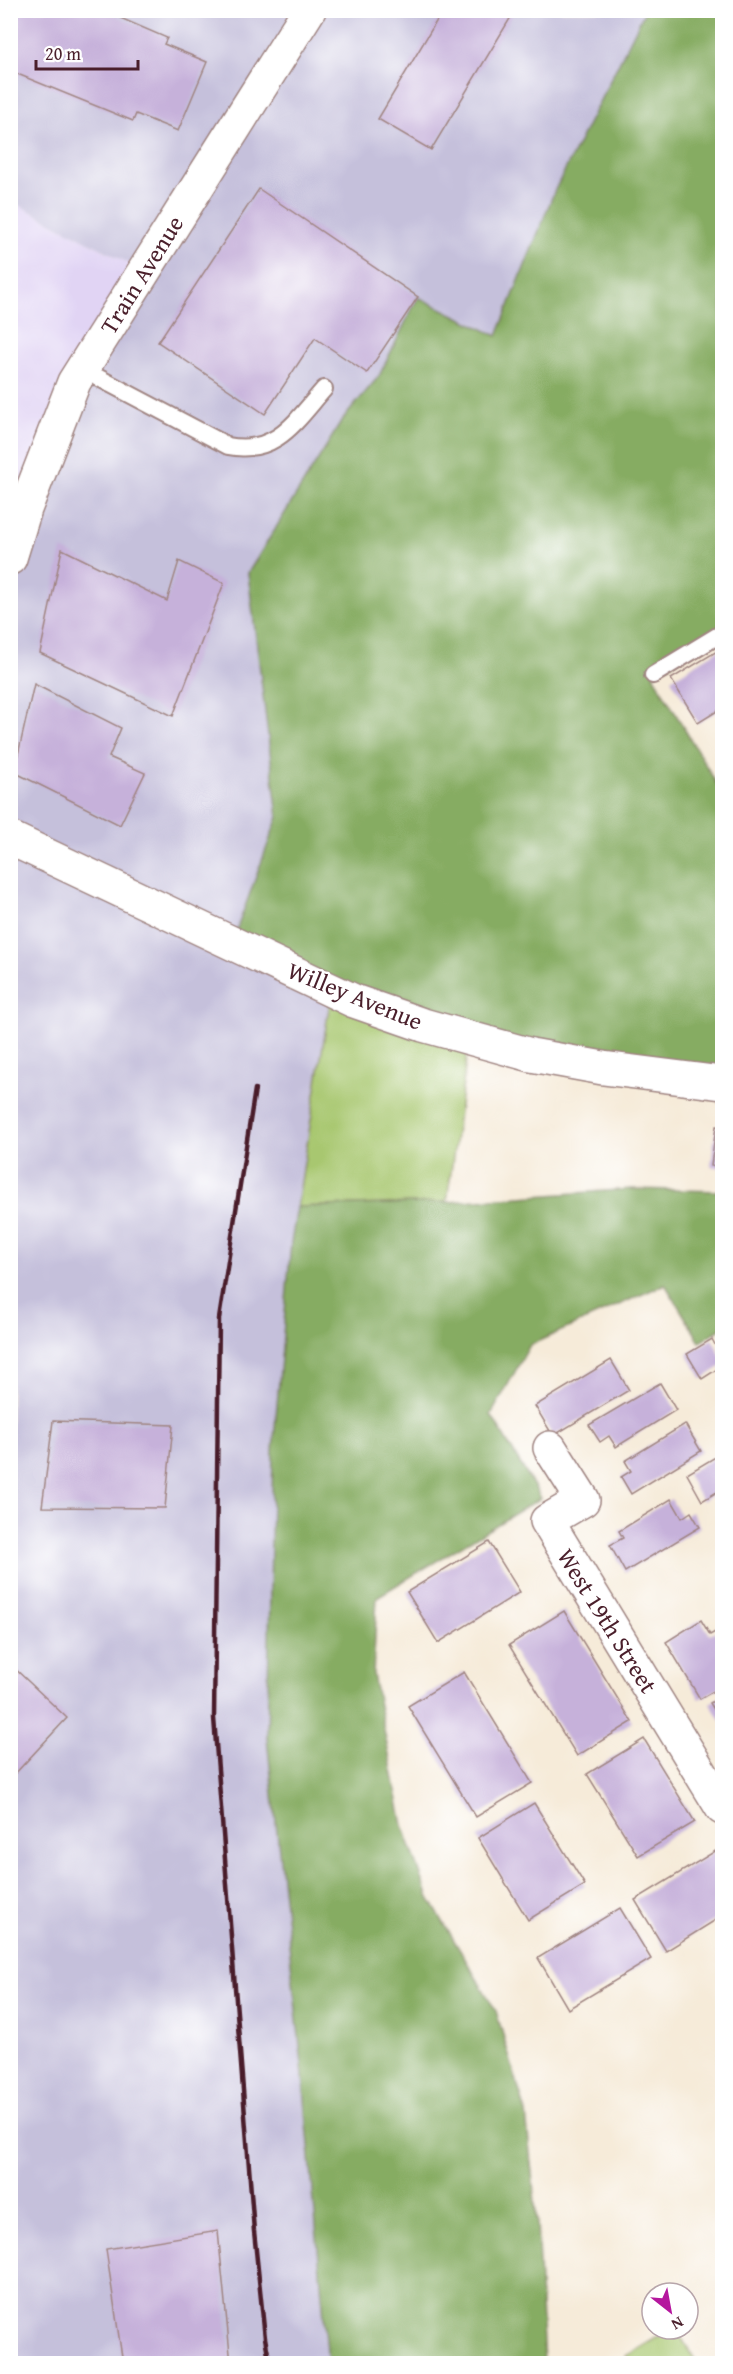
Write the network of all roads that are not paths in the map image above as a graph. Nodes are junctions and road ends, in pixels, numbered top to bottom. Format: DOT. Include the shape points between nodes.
graph roads {
  1 [pos="309,10"];
  2 [pos="82,369"];
  3 [pos="324,389"];
  4 [pos="18,505"];
  5 [pos="10,558"];
  6 [pos="723,633"];
  7 [pos="653,675"];
  8 [pos="10,838"];
  9 [pos="723,1083"];
  10 [pos="550,1448"];
  11 [pos="723,1808"];
  1 -- 2 [label="street, Train Avenue"];
  2 -- 3 [label="lane" via="228,446 248,449 288,430"];
  2 -- 4 [label="street, Train Avenue"];
  4 -- 5 [label="street, Train Avenue"];
  6 -- 7 [label="lane"];
  8 -- 9 [label="street, Willey Avenue" via="354,1001 423,1025 531,1055"];
  10 -- 11 [label="street, West 19th Street" via="583,1500 547,1521"];
}
